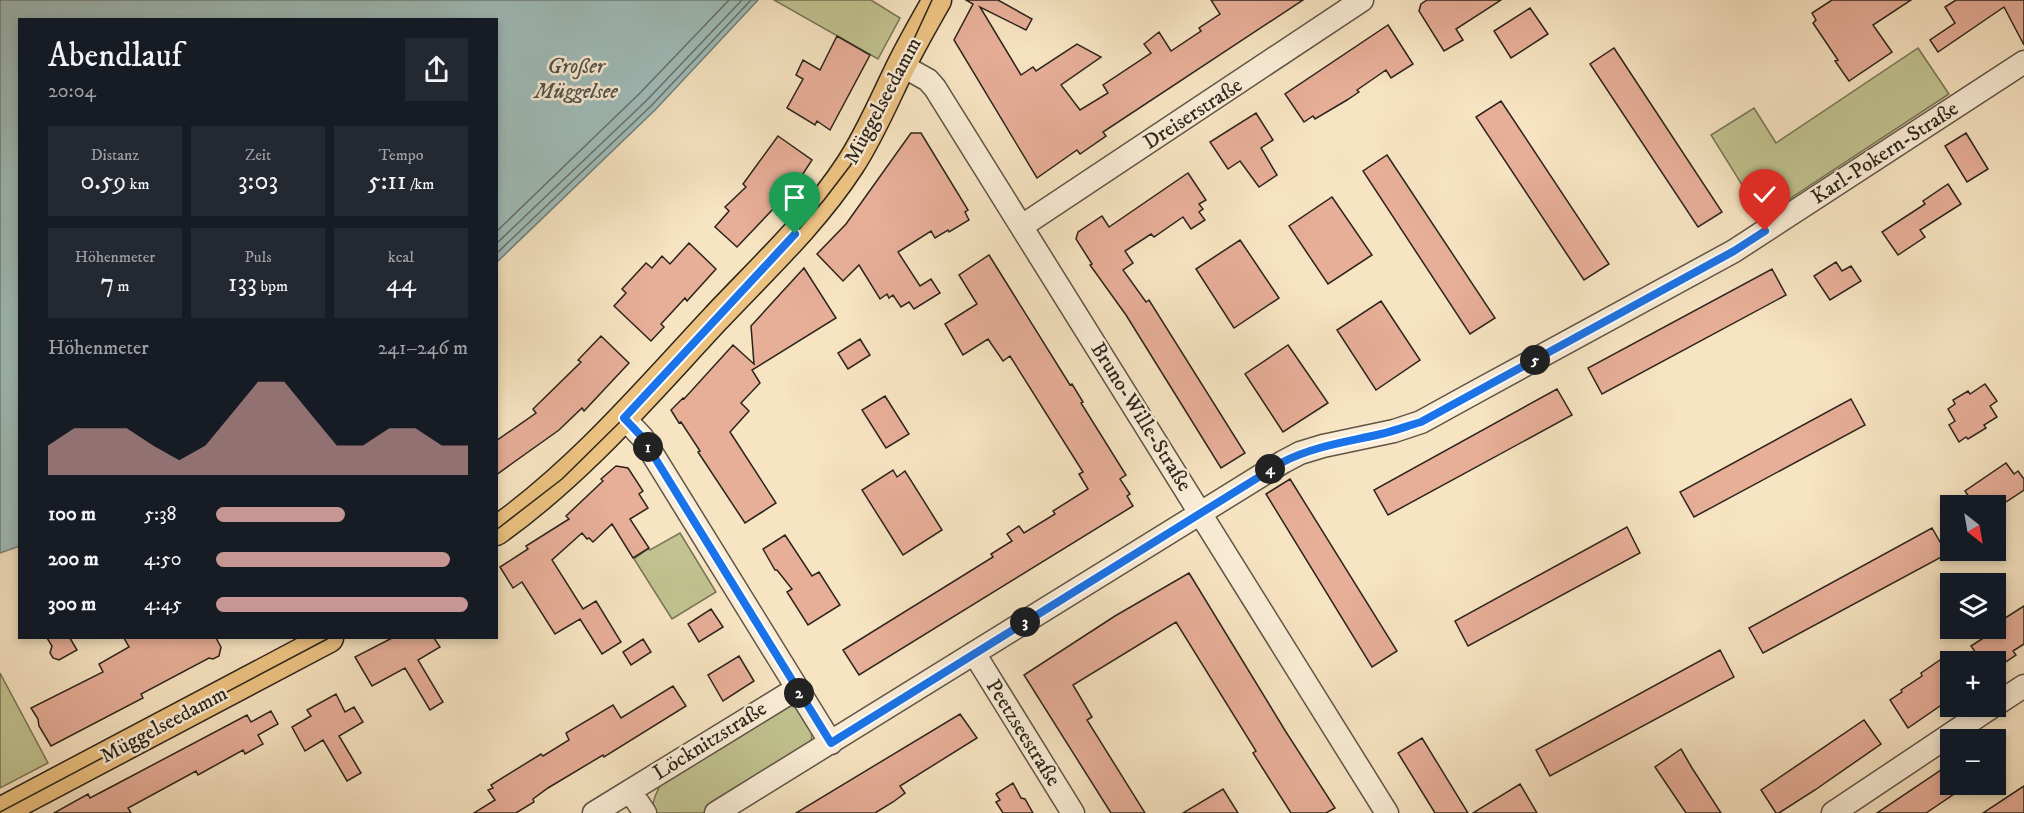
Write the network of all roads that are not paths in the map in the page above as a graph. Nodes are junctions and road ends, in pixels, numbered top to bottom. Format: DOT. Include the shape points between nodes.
graph roads {
  1 [pos="937,0"];
  2 [pos="1362,0"];
  3 [pos="2024,62"];
  4 [pos="901,65"];
  5 [pos="1022,226"];
  6 [pos="624,418"];
  7 [pos="1201,512"];
  8 [pos="498,529"];
  9 [pos="327,639"];
  10 [pos="974,653"];
  11 [pos="2024,686"];
  12 [pos="796,689"];
  13 [pos="2006,698"];
  14 [pos="1977,717"];
  15 [pos="831,743"];
  16 [pos="630,790"];
  17 [pos="0,813"];
  18 [pos="594,813"];
  19 [pos="645,813"];
  20 [pos="716,813"];
  21 [pos="1072,813"];
  22 [pos="1387,813"];
  23 [pos="1833,813"];
  1 -- 4 [label="main road, Müggelseedamm"];
  2 -- 5 [label="street, Dreiserstraße"];
  3 -- 7 [label="street, Karl-Pokern-Straße" via="1702,269 1421,422 1300,453"];
  4 -- 5 [label="street, Bruno-Wille-Straße" via="935,88"];
  4 -- 6 [label="main road, Müggelseedamm" via="850,166 795,234"];
  5 -- 7 [label="street, Bruno-Wille-Straße"];
  6 -- 8 [label="main road, Müggelseedamm" via="562,479"];
  6 -- 12 [label="street" via="642,437"];
  7 -- 10 [label="street"];
  7 -- 22 [label="street, Bruno-Wille-Straße"];
  9 -- 17 [label="main road, Müggelseedamm"];
  10 -- 15 [label="street"];
  10 -- 21 [label="street, Peetzseestraße"];
  11 -- 13 [label="street"];
  12 -- 15 [label="street"];
  12 -- 16 [label="street, Löcknitzstraße"];
  14 -- 23 [label="street"];
  15 -- 20 [label="street"];
  16 -- 18 [label="street, Löcknitzstraße"];
  16 -- 19 [label="street"];
}
